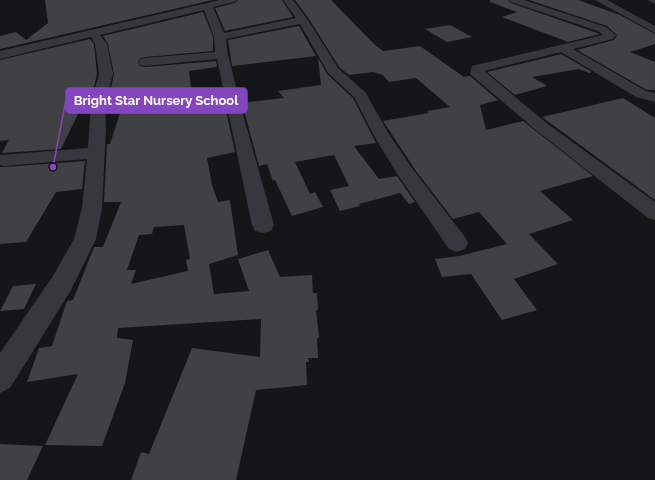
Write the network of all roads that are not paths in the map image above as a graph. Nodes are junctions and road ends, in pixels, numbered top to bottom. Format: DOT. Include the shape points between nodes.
graph roads {
  1 [pos="232,0"];
  2 [pos="288,0"];
  3 [pos="514,0"];
  4 [pos="600,0"];
  5 [pos="214,3"];
  6 [pos="303,20"];
  7 [pos="655,30"];
  8 [pos="93,32"];
  9 [pos="220,37"];
  10 [pos="562,48"];
  11 [pos="0,55"];
  12 [pos="222,55"];
  13 [pos="145,62"];
  14 [pos="655,98"];
  15 [pos="96,153"];
  16 [pos="4,160"];
  17 [pos="655,213"];
  18 [pos="263,226"];
  19 [pos="458,243"];
  20 [pos="0,378"];
  1 -- 5 [label="street"];
  2 -- 6 [label="street"];
  3 -- 10 [label="street" via="602,29 610,35"];
  4 -- 7 [label="street"];
  5 -- 8 [label="street"];
  5 -- 9 [label="street" via="215,27"];
  6 -- 9 [label="street"];
  6 -- 19 [label="street" via="333,70 360,95 405,172"];
  8 -- 11 [label="street"];
  8 -- 15 [label="street" via="101,44 106,74 98,102"];
  9 -- 12 [label="street"];
  10 -- 14 [label="street" via="641,94"];
  10 -- 17 [label="street" via="478,69 477,74"];
  12 -- 13 [label="street"];
  12 -- 18 [label="street"];
  15 -- 16 [label="street"];
  15 -- 20 [label="street" via="92,208 85,239 62,283"];
}
